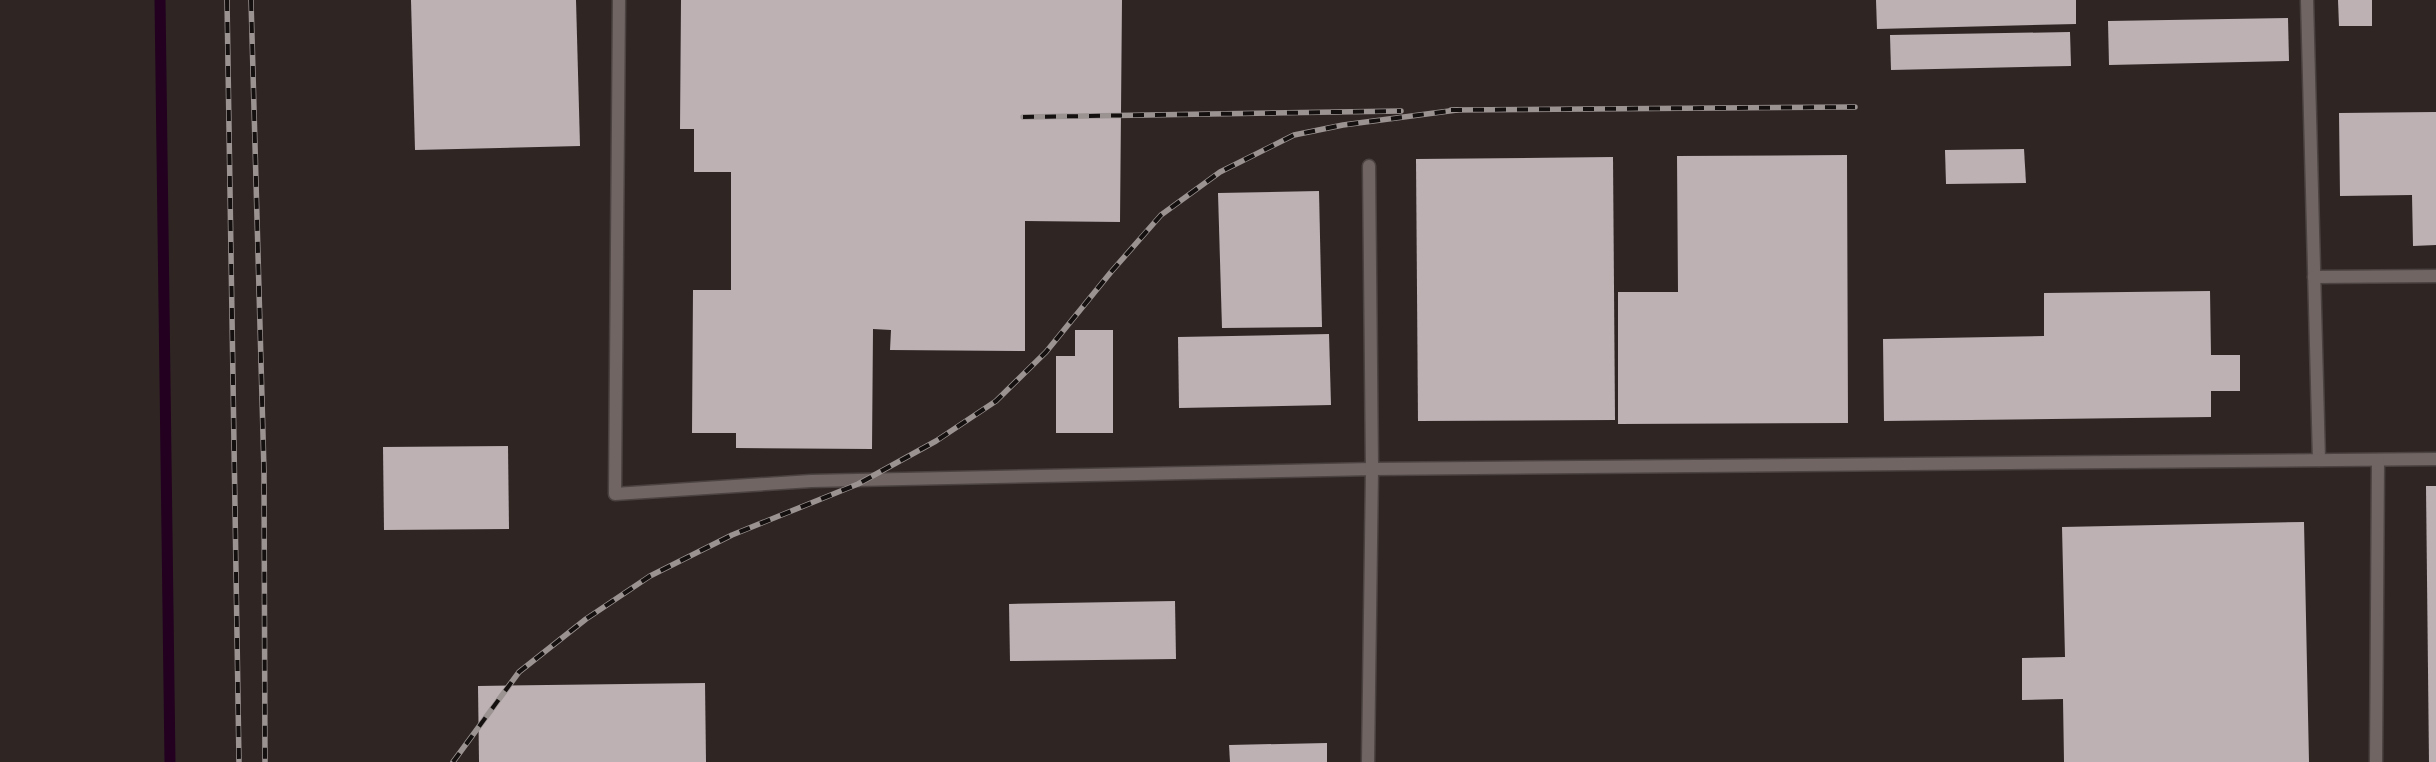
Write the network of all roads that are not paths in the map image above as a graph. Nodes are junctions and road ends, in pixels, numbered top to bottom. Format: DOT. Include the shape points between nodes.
graph roads {
  1 [pos="619,0"];
  2 [pos="2307,0"];
  3 [pos="1369,166"];
  4 [pos="2436,276"];
  5 [pos="2314,277"];
  6 [pos="2436,459"];
  7 [pos="2319,460"];
  8 [pos="2378,460"];
  9 [pos="1372,469"];
  10 [pos="1368,762"];
  11 [pos="2376,762"];
  1 -- 9 [label="lane" via="615,494 811,481"];
  2 -- 5 [label="lane"];
  3 -- 9 [label="lane"];
  4 -- 5 [label="lane"];
  5 -- 7 [label="lane"];
  6 -- 8 [label="lane"];
  7 -- 8 [label="lane"];
  7 -- 9 [label="lane"];
  8 -- 11 [label="lane"];
  9 -- 10 [label="lane"];
}
